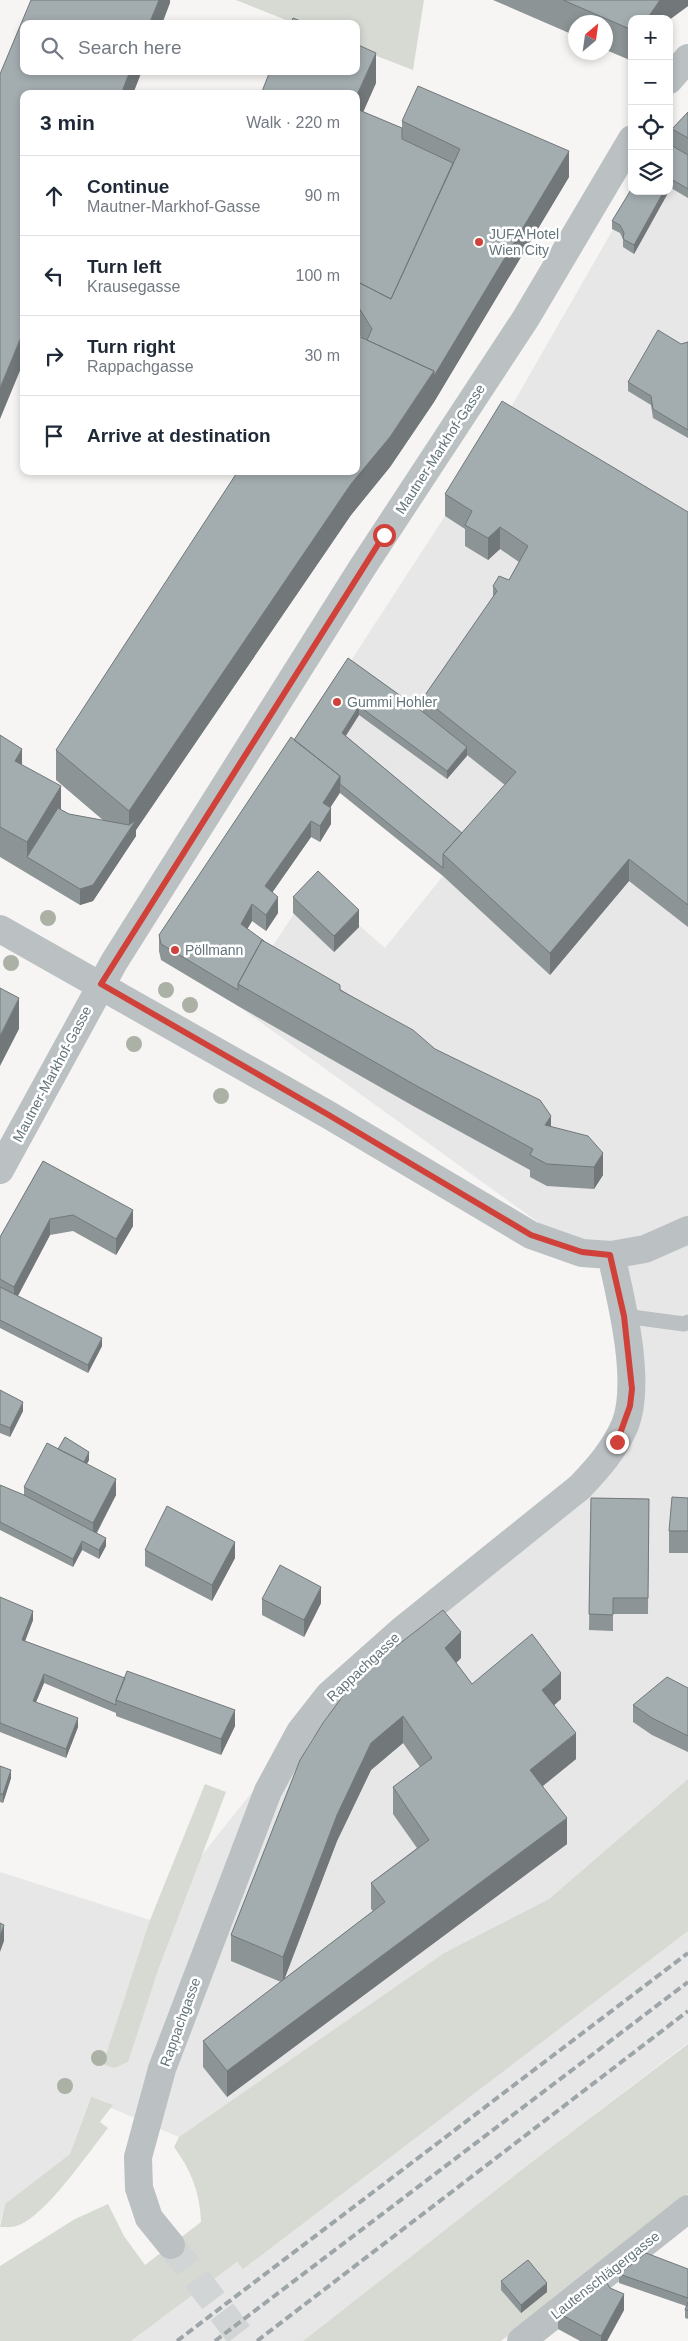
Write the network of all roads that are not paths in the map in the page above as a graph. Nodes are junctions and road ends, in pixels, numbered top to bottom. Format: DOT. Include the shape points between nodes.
graph roads {
  1 [pos="688,58"];
  2 [pos="673,75"];
  3 [pos="628,146"];
  4 [pos="0,928"];
  5 [pos="101,984"];
  6 [pos="0,1170"];
  7 [pos="688,1230"];
  8 [pos="610,1255"];
  9 [pos="624,1316"];
  10 [pos="688,1322"];
  11 [pos="688,2209"];
  12 [pos="171,2245"];
  13 [pos="521,2341"];
  1 -- 2 [label="street"];
  3 -- 5 [label="street, Mautner-Markhof-Gasse" via="526,318 362,568"];
  4 -- 5 [label="street"];
  5 -- 6 [label="street, Mautner-Markhof-Gasse"];
  5 -- 8 [label="street" via="531,1235 582,1252"];
  7 -- 8 [label="street" via="645,1249"];
  8 -- 9 [label="street, Rappachgasse"];
  9 -- 10 [label="lane"];
  9 -- 12 [label="street, Rappachgasse" via="632,1389 630,1406 625,1424 603,1463 580,1487 401,1631 329,1695 300,1732 268,1791 162,2068 138,2157 138,2188 149,2218"];
  11 -- 13 [label="street, Lautenschlägergasse"];
}
